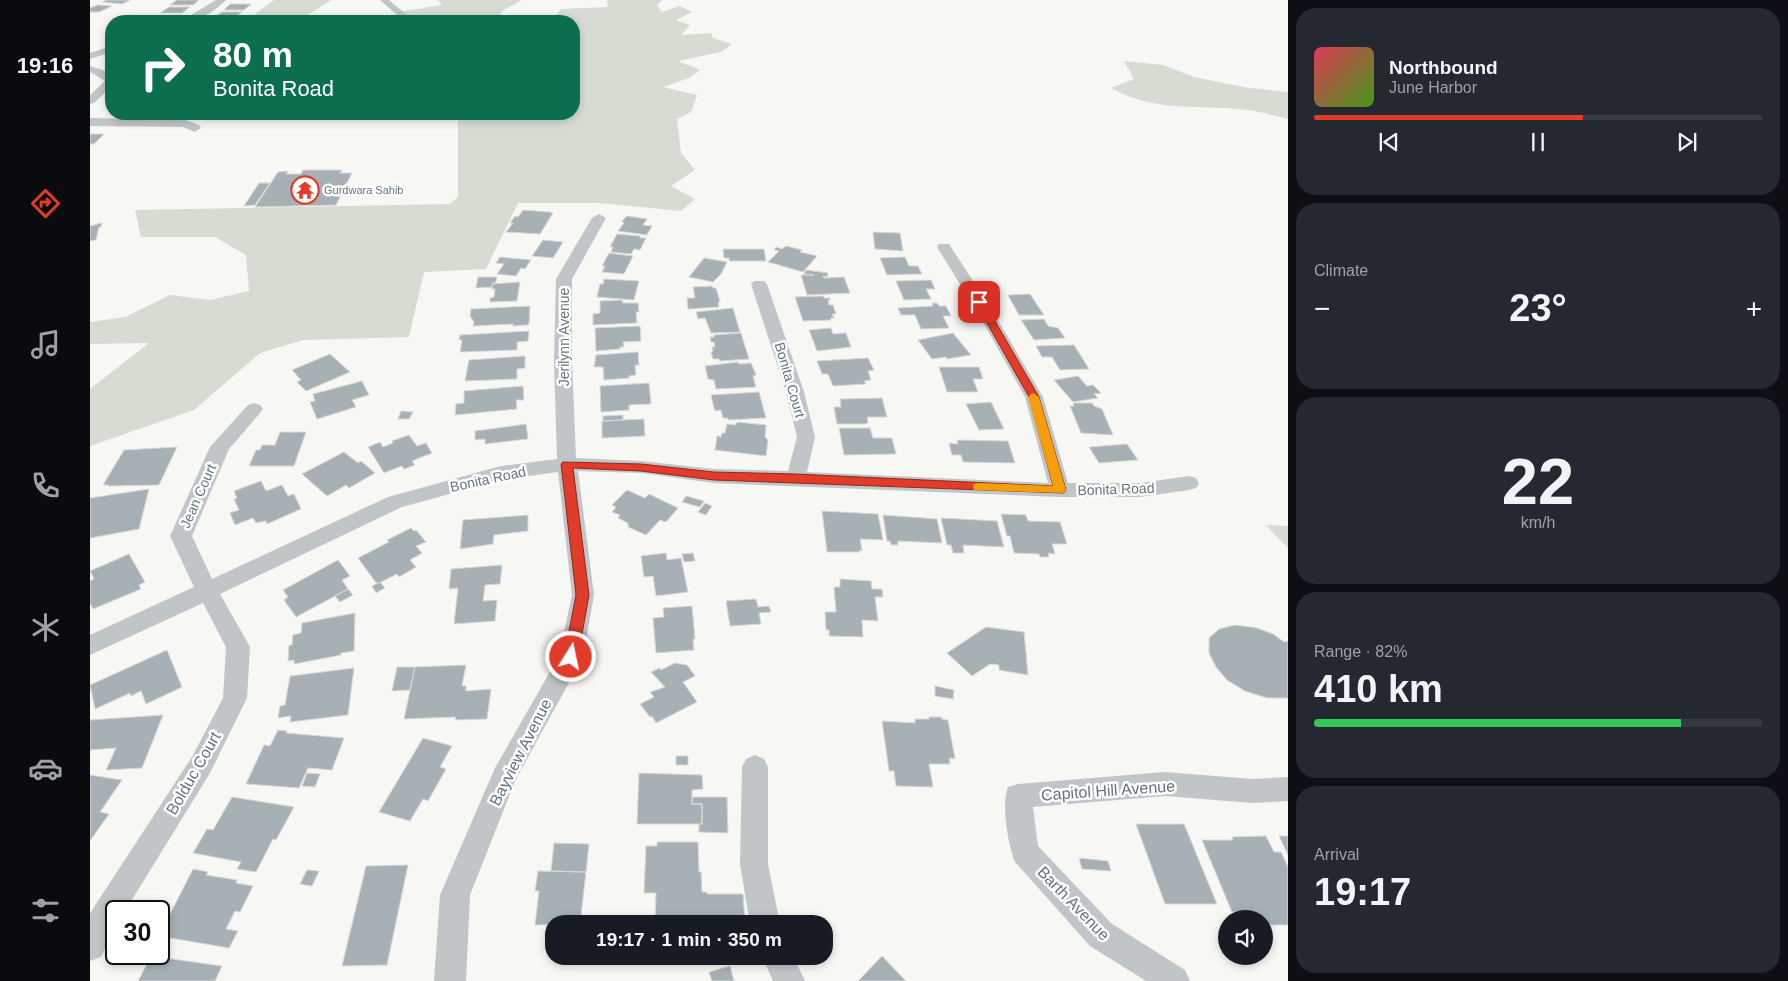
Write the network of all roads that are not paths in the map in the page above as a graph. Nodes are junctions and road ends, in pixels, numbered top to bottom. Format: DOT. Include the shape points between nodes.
graph roads {
  1 [pos="222,0"];
  2 [pos="384,0"];
  3 [pos="200,15"];
  4 [pos="402,15"];
  5 [pos="105,51"];
  6 [pos="90,56"];
  7 [pos="90,69"];
  8 [pos="105,76"];
  9 [pos="105,87"];
  10 [pos="90,101"];
  11 [pos="90,122"];
  12 [pos="195,128"];
  13 [pos="599,218"];
  14 [pos="944,247"];
  15 [pos="759,284"];
  16 [pos="254,409"];
  17 [pos="567,464"];
  18 [pos="796,478"];
  19 [pos="1189,483"];
  20 [pos="1060,490"];
  21 [pos="207,590"];
  22 [pos="90,646"];
  23 [pos="755,767"];
  24 [pos="1288,789"];
  25 [pos="1018,796"];
  26 [pos="763,915"];
  27 [pos="90,946"];
  28 [pos="782,965"];
  29 [pos="450,981"];
  30 [pos="789,981"];
  31 [pos="1174,981"];
  1 -- 3 [label="street"];
  2 -- 4 [label="street"];
  5 -- 6 [label="street"];
  7 -- 8 [label="street"];
  9 -- 10 [label="street"];
  11 -- 12 [label="street" via="185,124"];
  13 -- 17 [label="street, Jerilynn Avenue" via="564,279"];
  14 -- 20 [label="street" via="988,315 1034,397"];
  15 -- 18 [label="street, Bonita Court" via="795,392 806,437"];
  16 -- 21 [label="street, Jean Court" via="220,448 181,536"];
  17 -- 18 [label="street, Bonita Road" via="641,467 714,476"];
  17 -- 21 [label="street, Bonita Road" via="501,473 395,502"];
  17 -- 29 [label="street, Bayview Avenue" via="583,595 571,657 504,776 455,895"];
  18 -- 20 [label="street, Bonita Road"];
  19 -- 20 [label="street, Bonita Road" via="1140,490"];
  21 -- 22 [label="street, Bonita Road"];
  21 -- 27 [label="street, Bolduc Court" via="238,647 235,698 201,765 104,917"];
  23 -- 26 [label="street" via="754,864"];
  24 -- 25 [label="street, Capitol Hill Avenue" via="1253,791 1165,784"];
  25 -- 31 [label="street, Barth Avenue" via="1025,852 1101,935"];
  28 -- 30 [label="street"];
}
